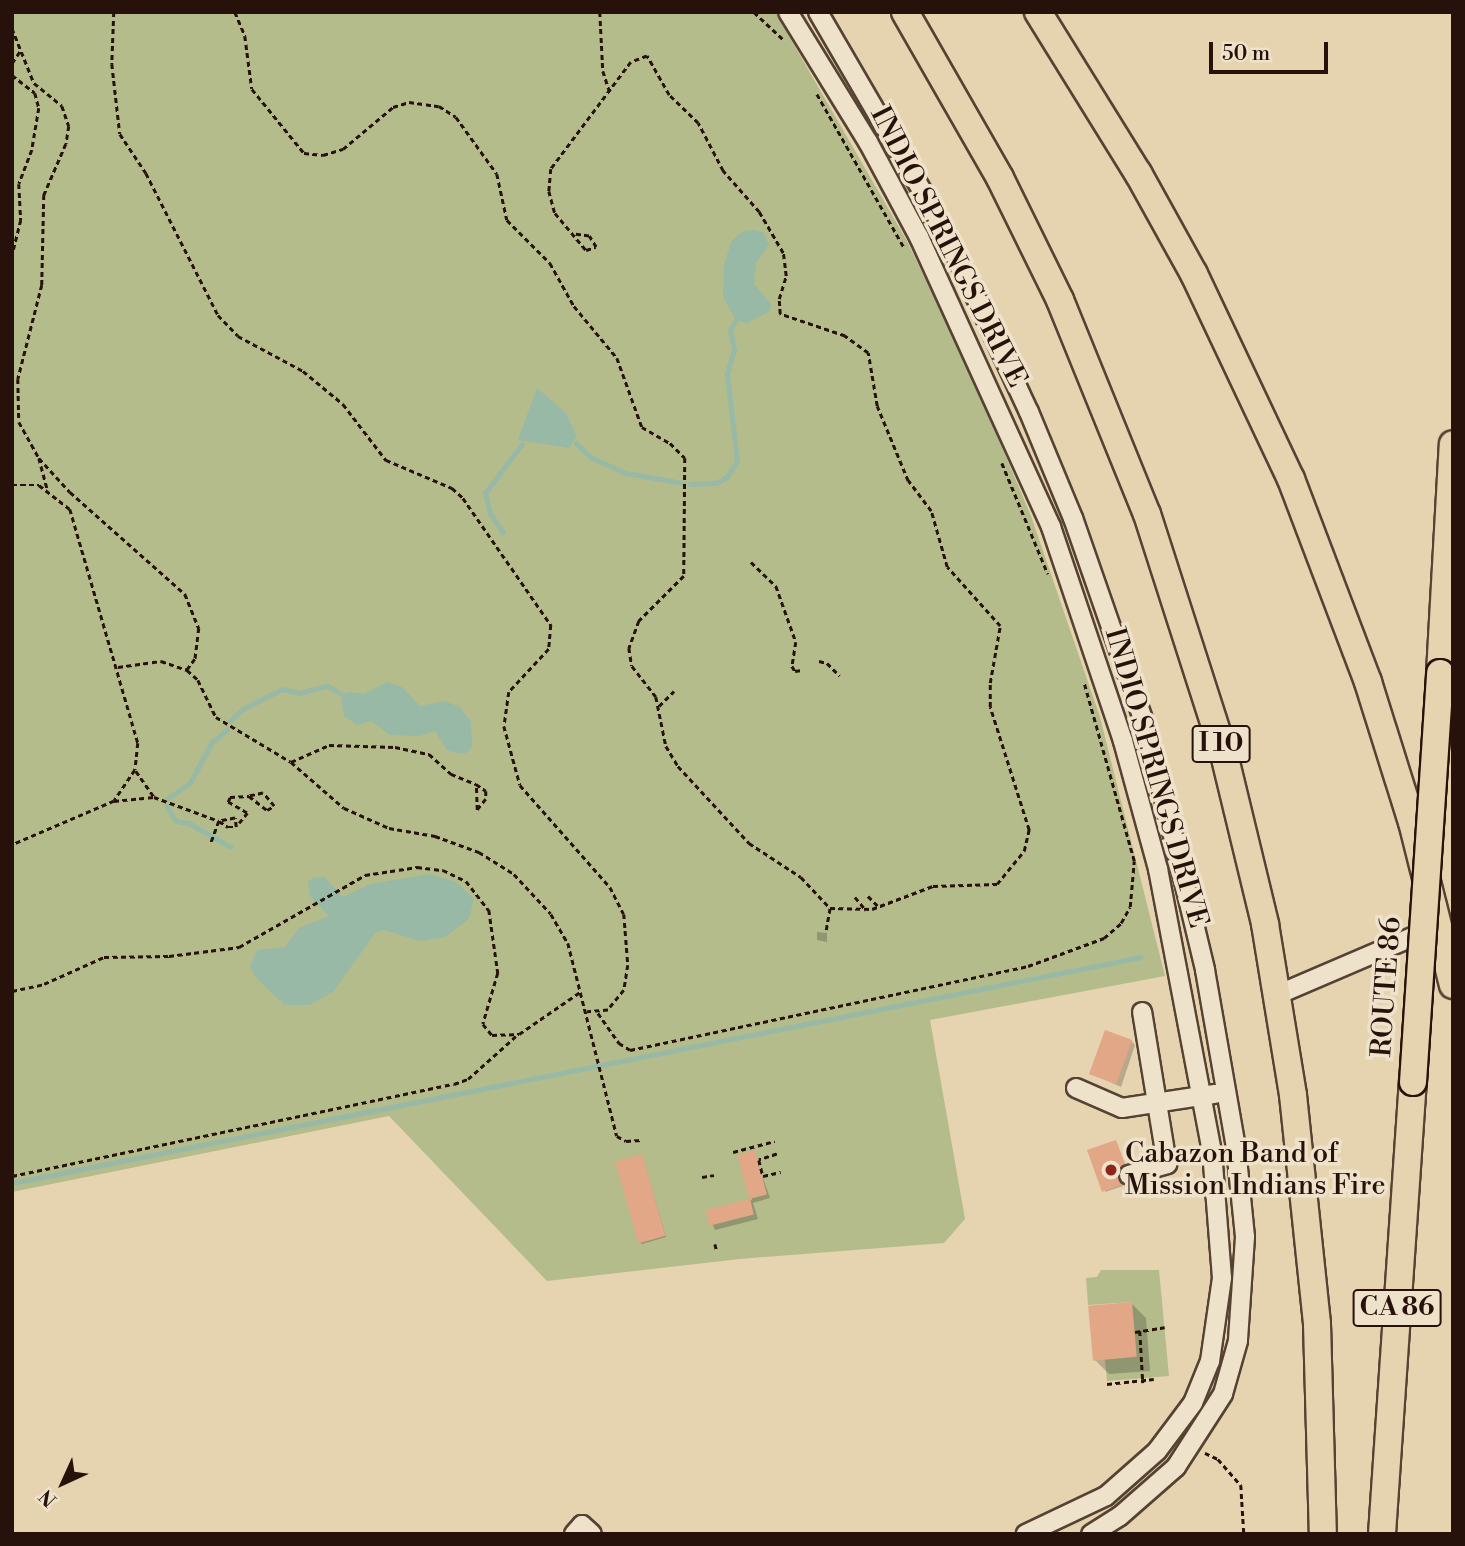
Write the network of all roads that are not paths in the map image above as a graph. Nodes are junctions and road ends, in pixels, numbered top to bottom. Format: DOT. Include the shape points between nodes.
graph roads {
  1 [pos="788,12"];
  2 [pos="818,12"];
  3 [pos="905,12"];
  4 [pos="1038,12"];
  5 [pos="1453,444"];
  6 [pos="1439,926"];
  7 [pos="1453,983"];
  8 [pos="1277,995"];
  9 [pos="1142,1012"];
  10 [pos="1076,1088"];
  11 [pos="1226,1092"];
  12 [pos="1203,1096"];
  13 [pos="1157,1103"];
  14 [pos="1127,1170"];
  15 [pos="574,1534"];
  16 [pos="592,1534"];
  17 [pos="1026,1534"];
  18 [pos="1091,1534"];
  19 [pos="1323,1534"];
  20 [pos="1382,1534"];
  1 -- 12 [label="lane, INDIO SPRINGS DRIVE" via="869,142 919,237 1051,527 1119,729 1158,869"];
  2 -- 11 [label="lane, INDIO SPRINGS DRIVE" via="943,227 1073,518 1149,736 1205,971"];
  3 -- 8 [label="highway, I 10" via="1000,178 1060,300 1147,514 1224,754"];
  4 -- 6 [label="highway" via="1188,263 1291,479 1368,681"];
  5 -- 20 [label="highway, ROUTE 86 / CA 86, bridge"];
  6 -- 7 [label="highway"];
  6 -- 8 [label="lane"];
  8 -- 19 [label="highway, I 10" via="1307,1211 1317,1324"];
  9 -- 13 [label="lane"];
  10 -- 13 [label="lane" via="1122,1108"];
  11 -- 12 [label="lane"];
  11 -- 18 [label="lane, INDIO SPRINGS DRIVE" via="1245,1237 1243,1313 1232,1368 1211,1416 1176,1467 1120,1516"];
  12 -- 13 [label="lane"];
  12 -- 17 [label="lane, INDIO SPRINGS DRIVE" via="1222,1238 1222,1278 1215,1336 1202,1384 1181,1423 1131,1476 1079,1512"];
  13 -- 14 [label="lane" via="1167,1164"];
  15 -- 16 [label="lane" via="582,1525"];
}
